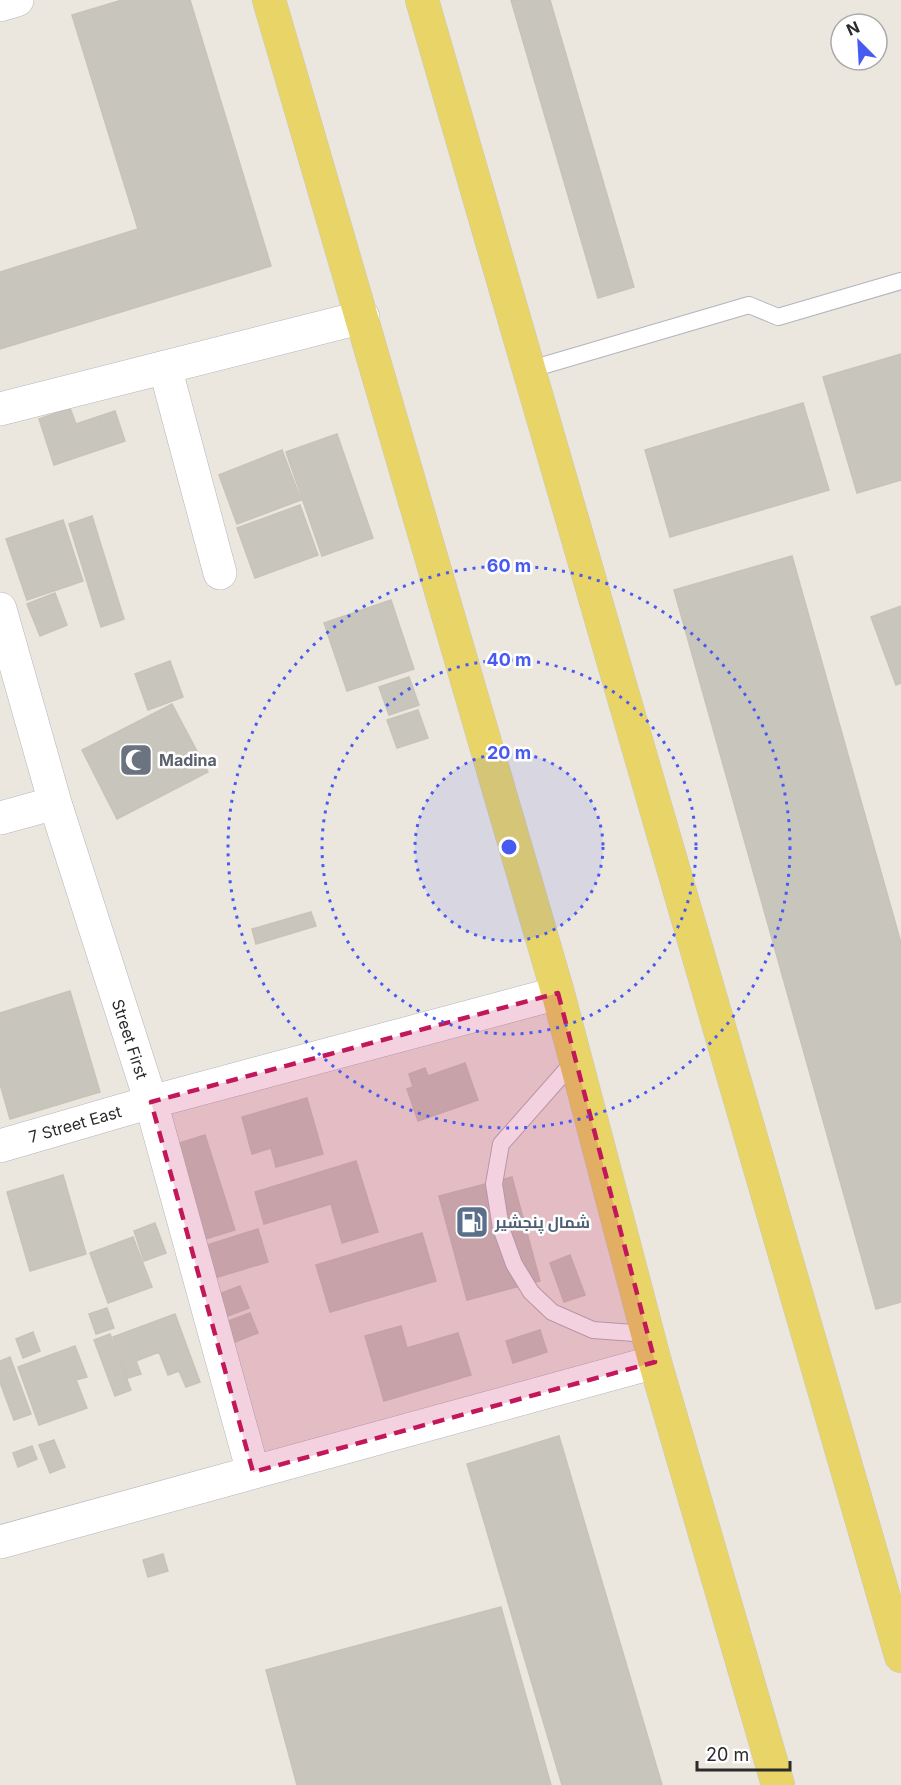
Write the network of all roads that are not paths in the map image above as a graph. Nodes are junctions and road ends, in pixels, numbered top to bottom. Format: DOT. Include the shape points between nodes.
graph roads {
  1 [pos="17,0"];
  2 [pos="269,0"];
  3 [pos="422,0"];
  4 [pos="0,5"];
  5 [pos="901,281"];
  6 [pos="363,316"];
  7 [pos="165,367"];
  8 [pos="528,370"];
  9 [pos="0,409"];
  10 [pos="220,573"];
  11 [pos="0,609"];
  12 [pos="55,802"];
  13 [pos="0,818"];
  14 [pos="558,993"];
  15 [pos="576,1059"];
  16 [pos="151,1102"];
  17 [pos="0,1146"];
  18 [pos="651,1348"];
  19 [pos="253,1472"];
  20 [pos="0,1542"];
  21 [pos="901,1656"];
  22 [pos="778,1785"];
  1 -- 4 [label="street"];
  2 -- 6 [label="main road"];
  3 -- 8 [label="main road"];
  5 -- 8 [label="lane" via="778,317 749,305"];
  6 -- 7 [label="street"];
  6 -- 14 [label="main road"];
  7 -- 9 [label="street"];
  7 -- 10 [label="street"];
  8 -- 21 [label="main road"];
  11 -- 12 [label="street, Street First"];
  12 -- 13 [label="street"];
  12 -- 16 [label="street, Street First"];
  14 -- 15 [label="main road"];
  14 -- 16 [label="street, 7 Street East"];
  15 -- 18 [label="main road"];
  15 -- 18 [label="lane" via="501,1144 494,1184 501,1228 514,1264 531,1292 552,1312"];
  16 -- 17 [label="street, 7 Street East"];
  16 -- 19 [label="street, Street First"];
  18 -- 19 [label="street"];
  18 -- 22 [label="main road"];
  19 -- 20 [label="street"];
}
